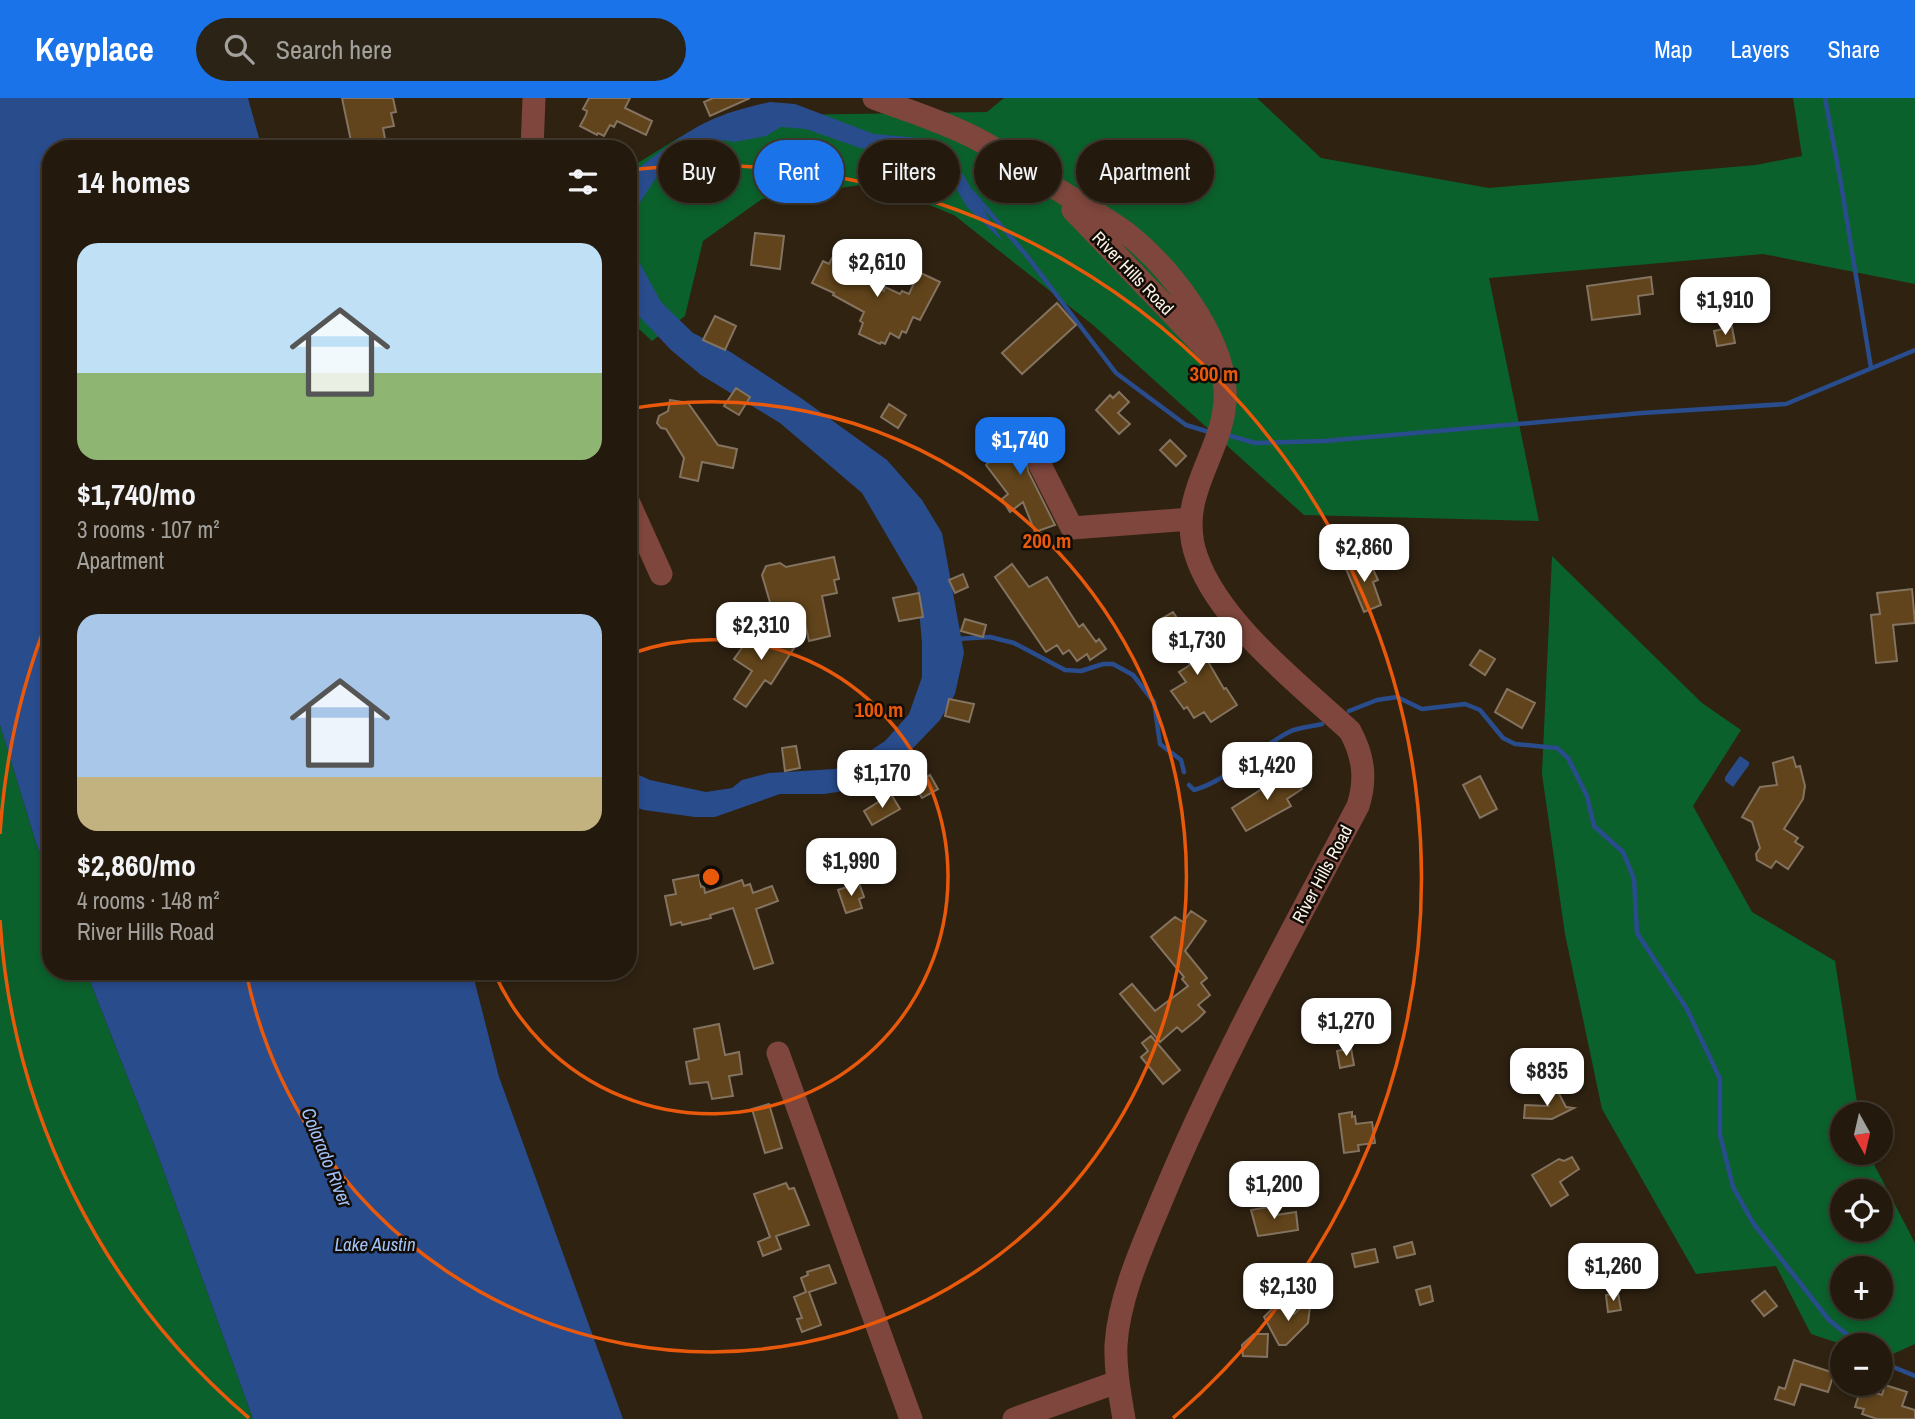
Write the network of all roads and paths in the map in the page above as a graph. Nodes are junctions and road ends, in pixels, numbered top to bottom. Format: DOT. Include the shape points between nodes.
graph roads {
  1 [pos="534,98"];
  2 [pos="874,98"];
  3 [pos="532,140"];
  4 [pos="1040,465"];
  5 [pos="1191,519"];
  6 [pos="637,521"];
  7 [pos="661,573"];
  8 [pos="778,1052"];
  9 [pos="1117,1382"];
  10 [pos="911,1419"];
  11 [pos="1014,1419"];
  12 [pos="1124,1419"];
  1 -- 3 [label="street"];
  2 -- 5 [label="street, River Hills Road" via="977,139 1046,182 1221,364 1225,390 1222,421 1192,500"];
  4 -- 5 [label="street" via="1072,528"];
  5 -- 9 [label="street, River Hills Road" via="1197,559 1231,616 1350,730 1359,748 1363,790 1203,1104 1169,1182 1120,1321"];
  6 -- 7 [label="street"];
  8 -- 10 [label="street"];
  9 -- 11 [label="street"];
  9 -- 12 [label="street, River Hills Road"];
}
